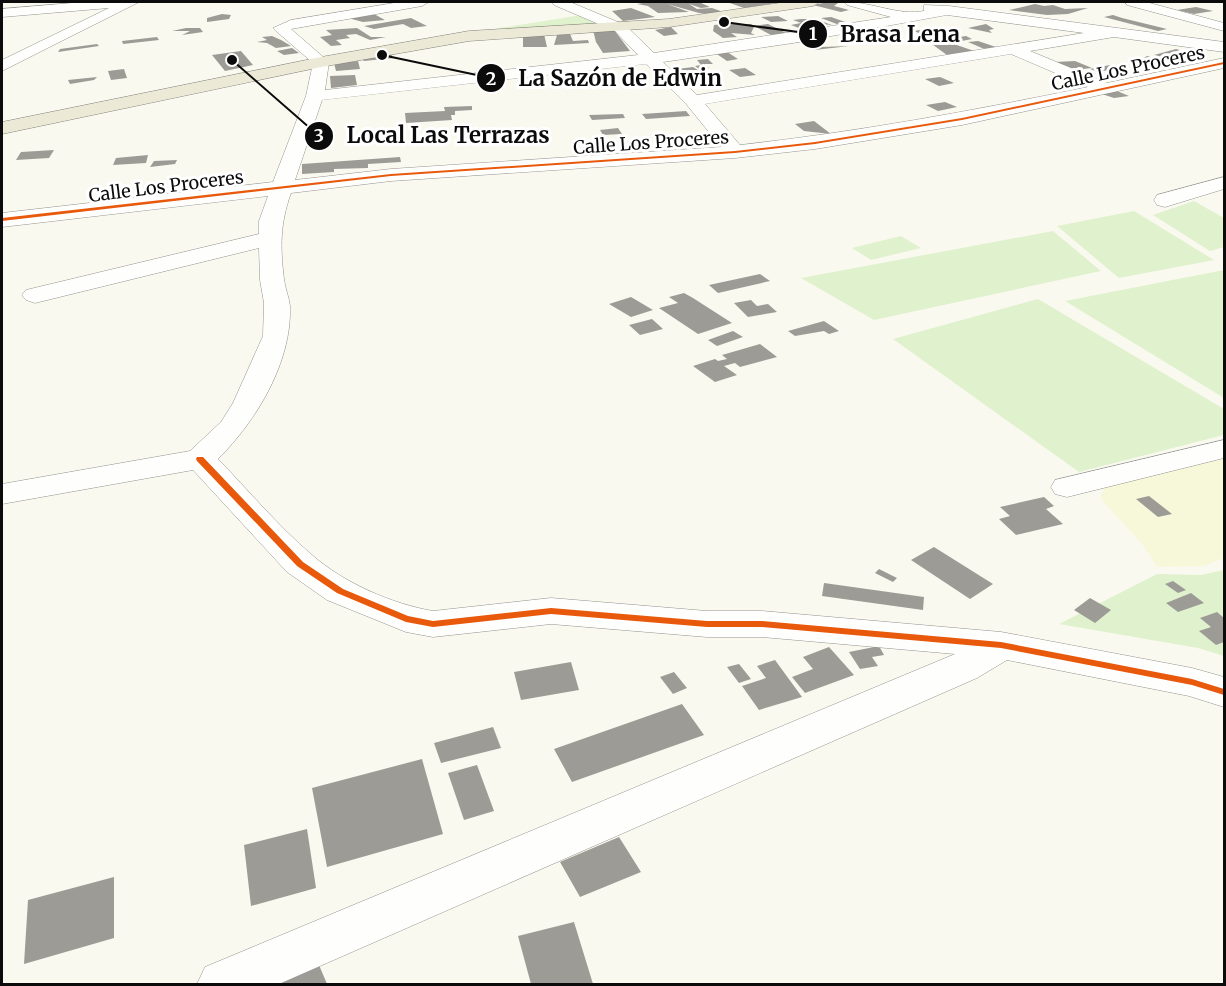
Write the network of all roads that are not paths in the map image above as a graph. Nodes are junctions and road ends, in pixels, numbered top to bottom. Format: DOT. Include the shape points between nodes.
graph roads {
  1 [pos="126,2"];
  2 [pos="132,2"];
  3 [pos="422,2"];
  4 [pos="559,2"];
  5 [pos="813,2"];
  6 [pos="852,2"];
  7 [pos="873,2"];
  8 [pos="989,2"];
  9 [pos="1132,2"];
  10 [pos="48,5"];
  11 [pos="619,7"];
  12 [pos="551,9"];
  13 [pos="949,10"];
  14 [pos="584,12"];
  15 [pos="2,13"];
  16 [pos="975,14"];
  17 [pos="912,18"];
  18 [pos="1224,27"];
  19 [pos="620,28"];
  20 [pos="946,29"];
  21 [pos="1112,33"];
  22 [pos="1154,38"];
  23 [pos="979,39"];
  24 [pos="1224,47"];
  25 [pos="1013,50"];
  26 [pos="649,58"];
  27 [pos="317,60"];
  28 [pos="1224,63"];
  29 [pos="2,66"];
  30 [pos="1172,74"];
  31 [pos="1216,82"];
  32 [pos="1105,88"];
  33 [pos="315,96"];
  34 [pos="693,100"];
  35 [pos="2,120"];
  36 [pos="2,128"];
  37 [pos="735,152"];
  38 [pos="1224,183"];
  39 [pos="284,188"];
  40 [pos="1165,200"];
  41 [pos="2,220"];
  42 [pos="269,239"];
  43 [pos="35,295"];
  44 [pos="1224,449"];
  45 [pos="200,459"];
  46 [pos="1067,487"];
  47 [pos="2,494"];
  48 [pos="1001,645"];
  49 [pos="1224,692"];
  50 [pos="223,984"];
  1 -- 10 [label="street"];
  2 -- 29 [label="street"];
  3 -- 27 [label="street" via="281,28"];
  4 -- 14 [label="street"];
  5 -- 19 [label="main road"];
  6 -- 17 [label="street"];
  7 -- 13 [label="street"];
  8 -- 16 [label="street"];
  9 -- 18 [label="street"];
  10 -- 15 [label="street"];
  11 -- 14 [label="main road"];
  12 -- 14 [label="main road"];
  12 -- 27 [label="main road"];
  13 -- 16 [label="street"];
  13 -- 17 [label="street"];
  14 -- 19 [label="street"];
  16 -- 21 [label="street"];
  17 -- 20 [label="street"];
  17 -- 26 [label="street"];
  18 -- 22 [label="street"];
  19 -- 26 [label="street"];
  19 -- 27 [label="main road" via="481,35"];
  21 -- 22 [label="street"];
  21 -- 25 [label="street"];
  22 -- 24 [label="street"];
  23 -- 25 [label="street"];
  25 -- 32 [label="street"];
  25 -- 34 [label="street"];
  26 -- 33 [label="street"];
  26 -- 34 [label="street"];
  27 -- 33 [label="street"];
  27 -- 35 [label="main road"];
  27 -- 36 [label="main road"];
  28 -- 30 [label="street, Calle Los Proceres"];
  30 -- 31 [label="street"];
  30 -- 32 [label="street, Calle Los Proceres"];
  32 -- 37 [label="street, Calle Los Proceres" via="852,138"];
  33 -- 39 [label="street"];
  34 -- 37 [label="street"];
  37 -- 39 [label="street, Calle Los Proceres" via="402,174"];
  38 -- 40 [label="street"];
  39 -- 41 [label="street, Calle Los Proceres"];
  39 -- 42 [label="street" via="270,221"];
  42 -- 43 [label="street"];
  42 -- 45 [label="street" via="277,303 276,336 248,403"];
  44 -- 46 [label="street"];
  45 -- 47 [label="street"];
  45 -- 48 [label="street" via="300,564 340,591 406,619 433,624 551,611"];
  48 -- 49 [label="street" via="1160,675"];
  48 -- 50 [label="street" via="963,668"];
}
